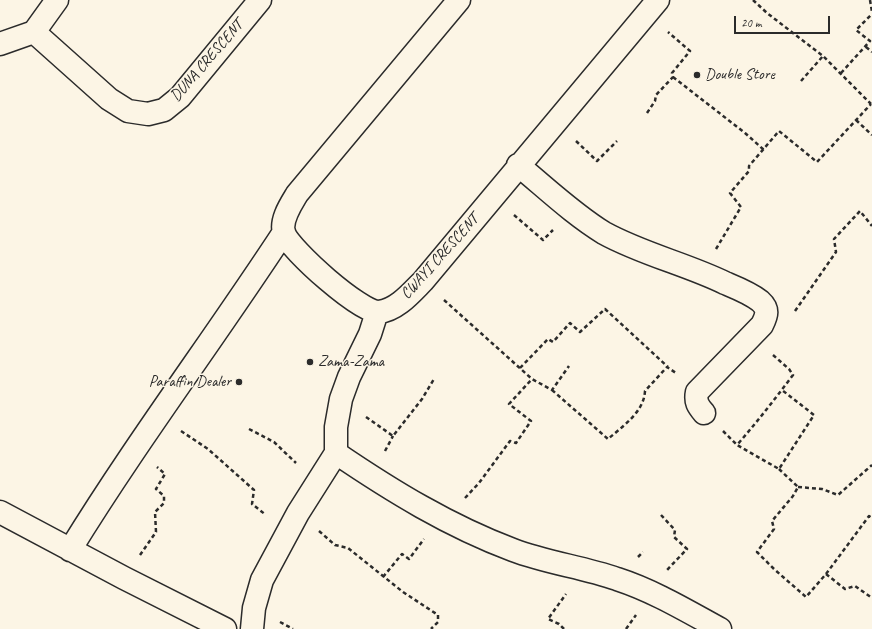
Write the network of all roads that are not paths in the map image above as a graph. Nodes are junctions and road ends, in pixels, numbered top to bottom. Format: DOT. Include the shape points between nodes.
graph roads {
  1 [pos="57,0"];
  2 [pos="260,0"];
  3 [pos="459,0"];
  4 [pos="652,6"];
  5 [pos="34,32"];
  6 [pos="1,45"];
  7 [pos="518,165"];
  8 [pos="284,232"];
  9 [pos="377,312"];
  10 [pos="704,413"];
  11 [pos="336,452"];
  12 [pos="0,512"];
  13 [pos="70,550"];
  14 [pos="225,629"];
  15 [pos="252,629"];
  16 [pos="720,629"];
  1 -- 5 [label="street"];
  2 -- 5 [label="street, DUNA CRESCENT" via="180,97 164,110 148,114 128,111 109,99"];
  3 -- 8 [label="street" via="298,194 286,213"];
  4 -- 7 [label="street, CWAYI CRESCENT"];
  5 -- 6 [label="street"];
  7 -- 9 [label="street, CWAYI CRESCENT" via="423,281 404,300 389,309"];
  7 -- 10 [label="street" via="604,233 703,272 759,300 766,307 768,315 762,325 697,392 697,405"];
  8 -- 9 [label="street" via="292,247 310,265 362,305"];
  8 -- 13 [label="street" via="134,448"];
  9 -- 11 [label="street" via="341,399 336,427"];
  11 -- 15 [label="street" via="287,532 262,580 254,608"];
  11 -- 16 [label="street" via="447,521 544,561 617,579 652,592"];
  12 -- 13 [label="street"];
  13 -- 14 [label="street"];
}
